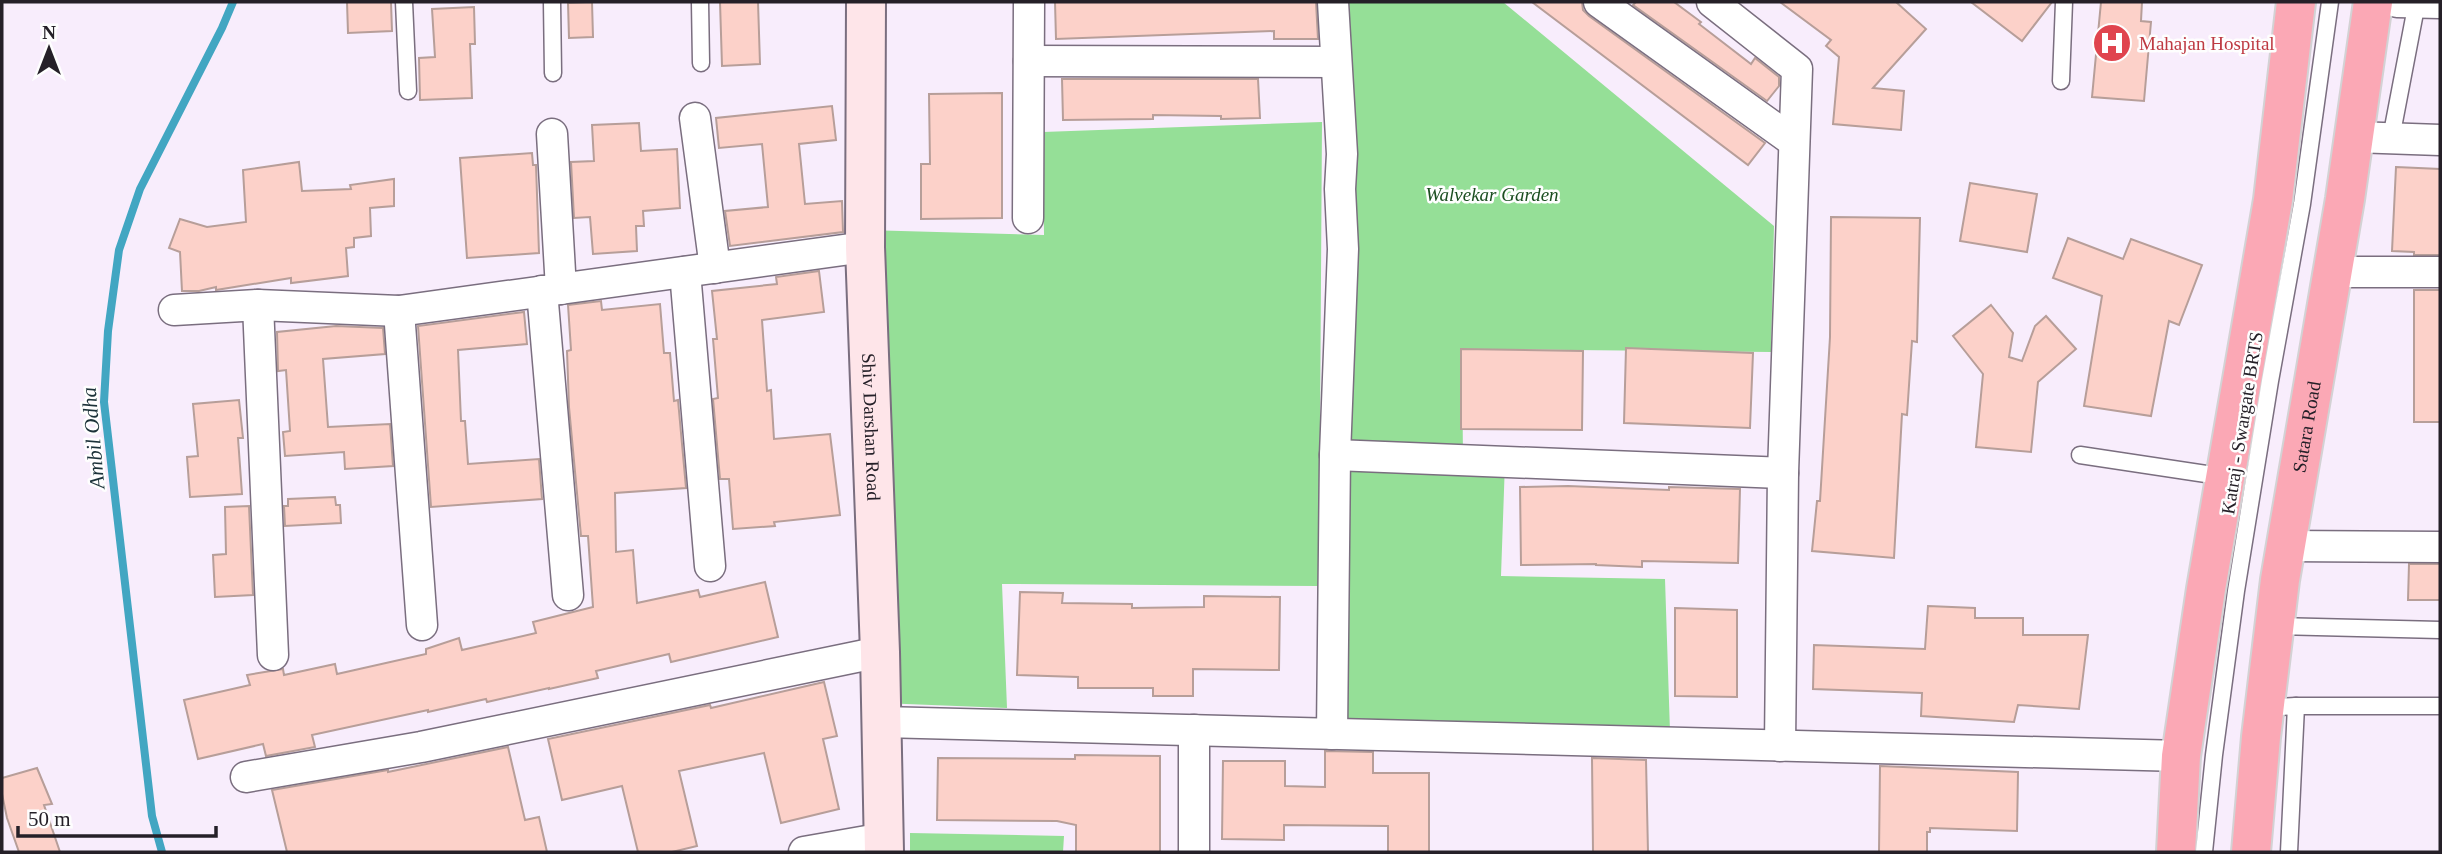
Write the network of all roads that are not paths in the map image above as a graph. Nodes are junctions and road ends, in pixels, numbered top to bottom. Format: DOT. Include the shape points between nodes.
graph roads {
  1 [pos="404,2"];
  2 [pos="552,2"];
  3 [pos="700,2"];
  4 [pos="866,2"];
  5 [pos="1029,2"];
  6 [pos="1333,2"];
  7 [pos="1599,2"];
  8 [pos="1712,2"];
  9 [pos="2064,2"];
  10 [pos="2296,2"];
  11 [pos="2330,2"];
  12 [pos="2373,2"];
  13 [pos="2397,2"];
  14 [pos="2417,2"];
  15 [pos="2440,3"];
  16 [pos="1029,61"];
  17 [pos="1336,62"];
  18 [pos="701,63"];
  19 [pos="554,73"];
  20 [pos="2061,81"];
  21 [pos="408,91"];
  22 [pos="695,118"];
  23 [pos="552,134"];
  24 [pos="2372,137"];
  25 [pos="2440,140"];
  26 [pos="1793,141"];
  27 [pos="1028,218"];
  28 [pos="865,247"];
  29 [pos="715,268"];
  30 [pos="685,272"];
  31 [pos="2333,272"];
  32 [pos="2440,272"];
  33 [pos="551,290"];
  34 [pos="258,305"];
  35 [pos="174,310"];
  36 [pos="399,311"];
  37 [pos="1335,455"];
  38 [pos="2080,455"];
  39 [pos="1783,474"];
  40 [pos="2226,477"];
  41 [pos="2286,547"];
  42 [pos="2440,547"];
  43 [pos="710,566"];
  44 [pos="568,595"];
  45 [pos="422,625"];
  46 [pos="2274,626"];
  47 [pos="2440,630"];
  48 [pos="880,652"];
  49 [pos="273,655"];
  50 [pos="2440,706"];
  51 [pos="2280,707"];
  52 [pos="881,722"];
  53 [pos="1194,730"];
  54 [pos="1332,734"];
  55 [pos="1780,746"];
  56 [pos="2181,756"];
  57 [pos="246,777"];
  58 [pos="884,845"];
  59 [pos="804,852"];
  60 [pos="1194,852"];
  61 [pos="2176,852"];
  62 [pos="2204,852"];
  63 [pos="2251,852"];
  64 [pos="2289,852"];
  1 -- 21 [label="lane"];
  2 -- 19 [label="lane"];
  3 -- 18 [label="lane"];
  4 -- 28 [label="street, Shiv Darshan Road"];
  5 -- 16 [label="street"];
  6 -- 17 [label="street"];
  7 -- 26 [label="street"];
  8 -- 26 [label="street" via="1797,69"];
  9 -- 20 [label="lane"];
  10 -- 40 [label="highway" via="2273,200"];
  11 -- 62 [label="lane, Katraj - Swargate BRTS" via="2302,204 2236,591"];
  12 -- 24 [label="highway, Satara Road"];
  13 -- 14 [label="street"];
  14 -- 15 [label="street"];
  14 -- 24 [label="lane"];
  16 -- 17 [label="street"];
  16 -- 27 [label="street"];
  17 -- 37 [label="street" via="1343,249"];
  22 -- 29 [label="street"];
  23 -- 33 [label="street"];
  24 -- 25 [label="street"];
  24 -- 31 [label="highway, Satara Road"];
  26 -- 39 [label="street"];
  28 -- 29 [label="street"];
  28 -- 48 [label="street, Shiv Darshan Road"];
  29 -- 30 [label="street"];
  30 -- 33 [label="street"];
  30 -- 43 [label="street"];
  31 -- 32 [label="street"];
  31 -- 41 [label="highway, Satara Road"];
  33 -- 36 [label="street"];
  33 -- 44 [label="street"];
  34 -- 35 [label="street"];
  34 -- 36 [label="street"];
  34 -- 49 [label="street"];
  36 -- 45 [label="street"];
  37 -- 39 [label="street"];
  37 -- 54 [label="street"];
  38 -- 40 [label="lane"];
  39 -- 55 [label="street"];
  40 -- 56 [label="highway"];
  41 -- 42 [label="street"];
  41 -- 46 [label="highway, Satara Road"];
  46 -- 47 [label="lane"];
  46 -- 51 [label="highway, Satara Road"];
  48 -- 52 [label="street, Shiv Darshan Road"];
  48 -- 57 [label="street" via="421,747"];
  50 -- 51 [label="lane"];
  51 -- 63 [label="highway, Satara Road"];
  51 -- 64 [label="lane"];
  52 -- 53 [label="street"];
  52 -- 58 [label="street, Shiv Darshan Road"];
  53 -- 54 [label="street"];
  53 -- 60 [label="street"];
  54 -- 55 [label="street"];
  55 -- 56 [label="street"];
  56 -- 61 [label="highway"];
  58 -- 59 [label="street"];
}
